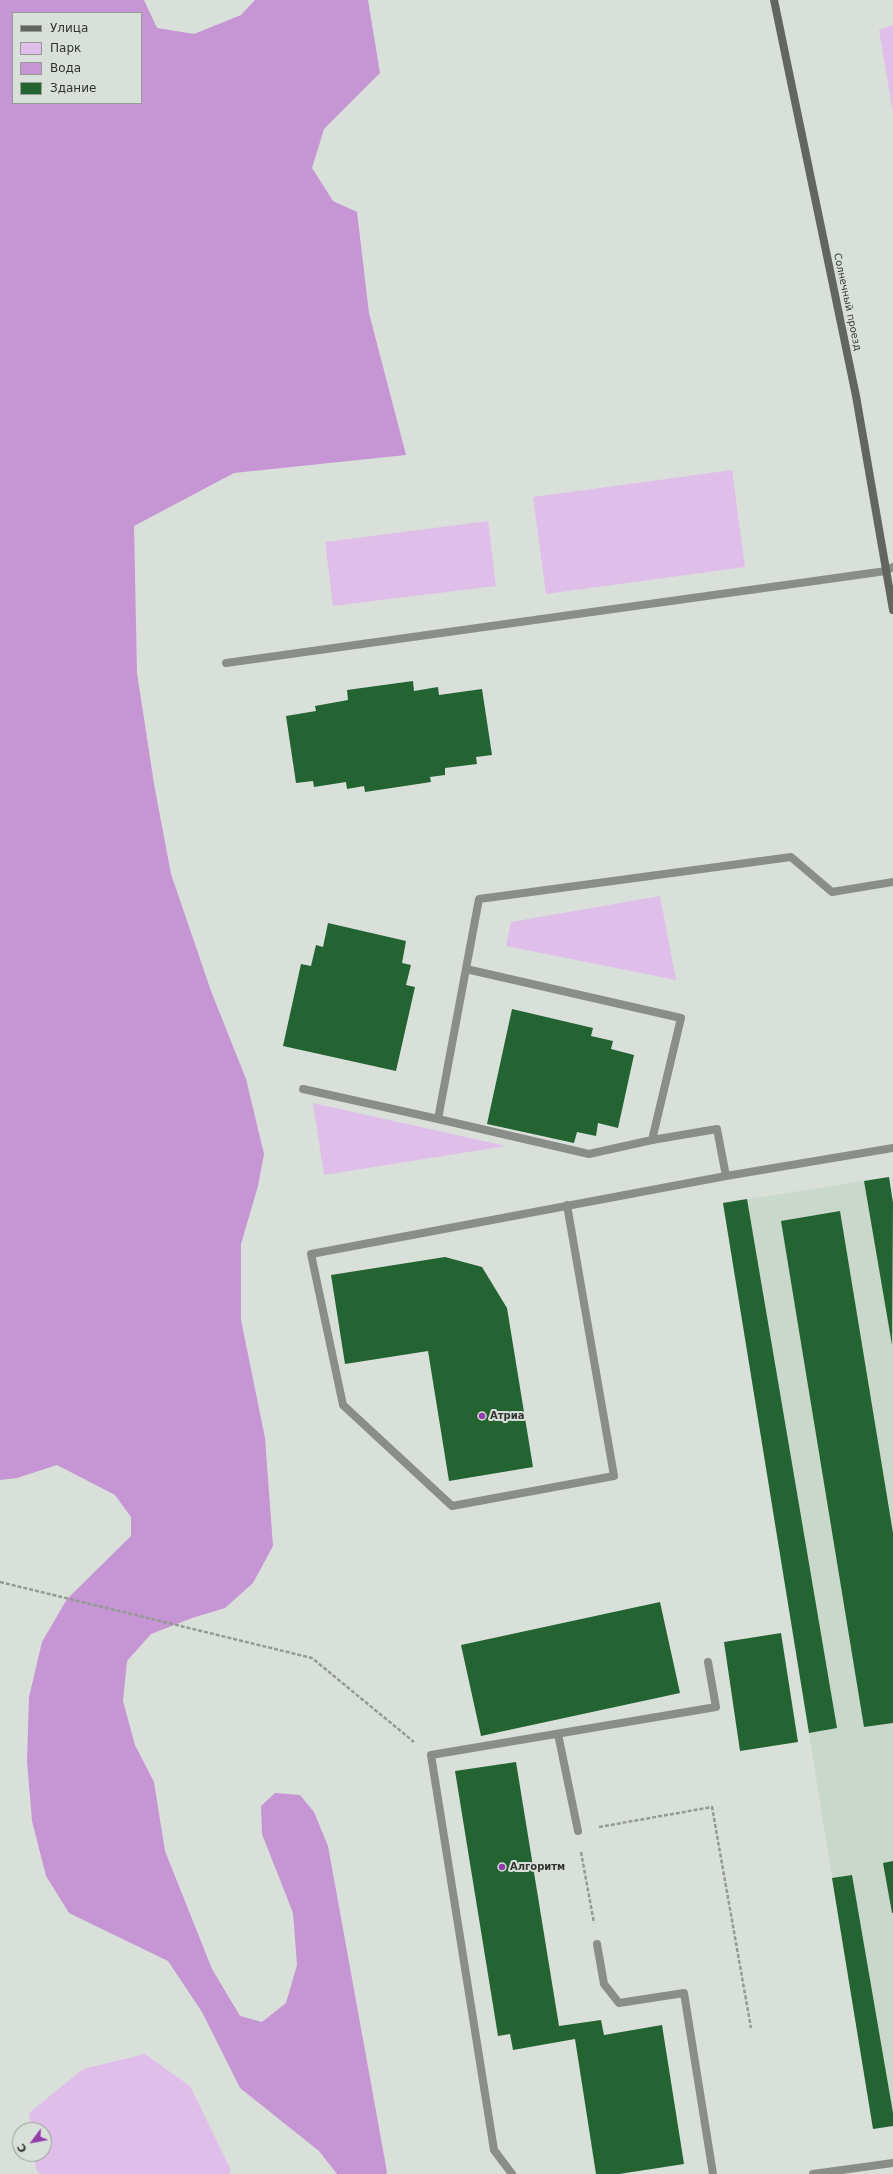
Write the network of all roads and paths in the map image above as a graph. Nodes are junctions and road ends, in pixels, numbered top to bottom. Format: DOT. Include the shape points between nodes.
graph roads {
  1 [pos="774,0"];
  2 [pos="890,569"];
  3 [pos="893,610"];
  4 [pos="226,663"];
  5 [pos="893,882"];
  6 [pos="466,969"];
  7 [pos="303,1089"];
  8 [pos="438,1119"];
  9 [pos="652,1140"];
  10 [pos="893,1148"];
  11 [pos="726,1176"];
  12 [pos="567,1206"];
  13 [pos="0,1582"];
  14 [pos="708,1662"];
  15 [pos="558,1734"];
  16 [pos="431,1755"];
  17 [pos="578,1831"];
  18 [pos="597,1944"];
  19 [pos="751,2028"];
  20 [pos="893,2163"];
  21 [pos="512,2174"];
  22 [pos="713,2174"];
  23 [pos="813,2174"];
  1 -- 2 [label="street, Солнечный проезд"];
  2 -- 3 [label="street, Солнечный проезд"];
  2 -- 4 [label="lane"];
  5 -- 6 [label="lane" via="832,892 791,857 479,899"];
  6 -- 8 [label="lane"];
  6 -- 9 [label="lane" via="681,1018"];
  7 -- 8 [label="lane"];
  8 -- 9 [label="lane" via="589,1154"];
  9 -- 11 [label="lane" via="717,1129"];
  10 -- 11 [label="lane"];
  11 -- 12 [label="lane"];
  12 -- 12 [label="lane" via="311,1254 343,1405 452,1506 614,1476"];
  13 -- 16 [label="path" via="312,1658"];
  14 -- 15 [label="lane" via="716,1707"];
  15 -- 16 [label="lane"];
  15 -- 17 [label="lane"];
  16 -- 21 [label="lane" via="494,2150"];
  17 -- 18 [label="path"];
  17 -- 19 [label="path" via="712,1807"];
  18 -- 22 [label="lane" via="604,1984 619,2003 684,1993"];
  20 -- 23 [label="lane"];
}
